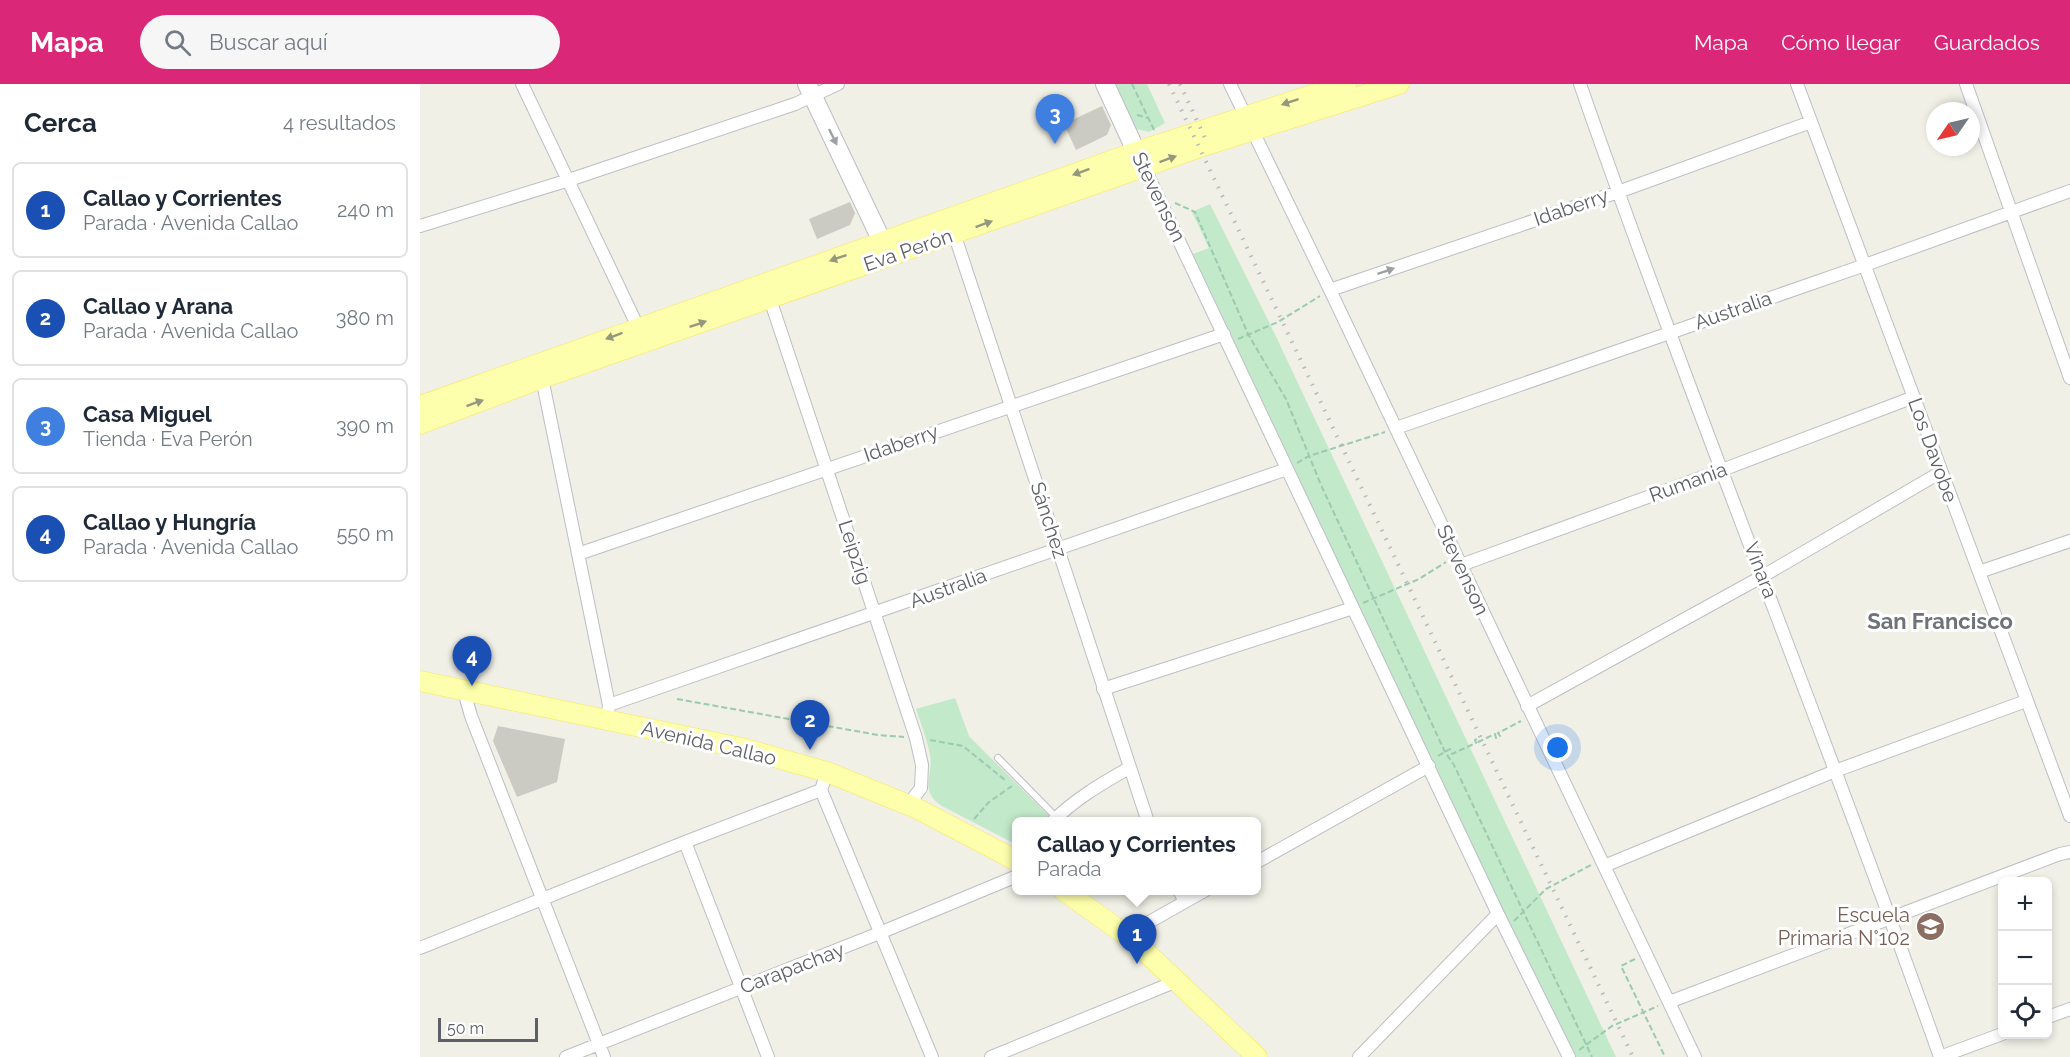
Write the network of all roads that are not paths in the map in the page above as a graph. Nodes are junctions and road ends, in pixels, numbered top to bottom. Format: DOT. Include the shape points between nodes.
graph roads {
  1 [pos="522,84"];
  2 [pos="838,84"];
  3 [pos="1105,84"];
  4 [pos="1230,84"];
  5 [pos="1346,84"];
  6 [pos="1399,84"];
  7 [pos="1580,84"];
  8 [pos="1797,84"];
  9 [pos="1966,84"];
  10 [pos="810,90"];
  11 [pos="1811,122"];
  12 [pos="1249,123"];
  13 [pos="1140,160"];
  14 [pos="569,180"];
  15 [pos="2070,191"];
  16 [pos="1618,192"];
  17 [pos="2011,213"];
  18 [pos="420,226"];
  19 [pos="952,227"];
  20 [pos="886,249"];
  21 [pos="1865,265"];
  22 [pos="1330,290"];
  23 [pos="770,299"];
  24 [pos="639,327"];
  25 [pos="1669,333"];
  26 [pos="1226,339"];
  27 [pos="542,378"];
  28 [pos="2070,378"];
  29 [pos="1914,397"];
  30 [pos="420,406"];
  31 [pos="1011,406"];
  32 [pos="420,424"];
  33 [pos="1396,428"];
  34 [pos="827,469"];
  35 [pos="1287,469"];
  36 [pos="1722,470"];
  37 [pos="1941,472"];
  38 [pos="2070,541"];
  39 [pos="1059,549"];
  40 [pos="578,554"];
  41 [pos="1459,560"];
  42 [pos="1979,572"];
  43 [pos="1763,576"];
  44 [pos="1353,608"];
  45 [pos="875,614"];
  46 [pos="420,681"];
  47 [pos="1103,689"];
  48 [pos="464,691"];
  49 [pos="2026,701"];
  50 [pos="1529,711"];
  51 [pos="608,713"];
  52 [pos="998,758"];
  53 [pos="1430,766"];
  54 [pos="1129,768"];
  55 [pos="1835,771"];
  56 [pos="824,781"];
  57 [pos="908,805"];
  58 [pos="2070,816"];
  59 [pos="1052,817"];
  60 [pos="1056,817"];
  61 [pos="1146,817"];
  62 [pos="685,842"];
  63 [pos="2070,852"];
  64 [pos="1261,860"];
  65 [pos="1012,862"];
  66 [pos="1603,863"];
  67 [pos="1012,866"];
  68 [pos="1069,895"];
  69 [pos="1182,896"];
  70 [pos="543,900"];
  71 [pos="1498,914"];
  72 [pos="1891,917"];
  73 [pos="882,932"];
  74 [pos="1133,940"];
  75 [pos="420,948"];
  76 [pos="1177,981"];
  77 [pos="741,988"];
  78 [pos="1669,1002"];
  79 [pos="2070,1009"];
  80 [pos="2052,1016"];
  81 [pos="1998,1035"];
  82 [pos="598,1044"];
  83 [pos="566,1057"];
  84 [pos="604,1057"];
  85 [pos="768,1057"];
  86 [pos="932,1057"];
  87 [pos="991,1057"];
  88 [pos="1257,1057"];
  89 [pos="1359,1057"];
  90 [pos="1569,1057"];
  91 [pos="1695,1057"];
  92 [pos="1940,1057"];
  1 -- 14 [label="street"];
  2 -- 10 [label="street"];
  3 -- 13 [label="street, Stevenson"];
  4 -- 12 [label="street, Stevenson"];
  5 -- 12 [label="main road, Eva Perón, one-way"];
  6 -- 12 [label="main road, Eva Perón"];
  7 -- 16 [label="street, Vinara"];
  8 -- 11 [label="street, Los Davobe"];
  9 -- 17 [label="street"];
  10 -- 14 [label="street"];
  10 -- 20 [label="street, one-way"];
  11 -- 16 [label="street, Idaberry"];
  11 -- 21 [label="street, Los Davobe"];
  12 -- 13 [label="main road, Eva Perón"];
  12 -- 22 [label="street, Stevenson"];
  13 -- 19 [label="main road, Eva Perón"];
  13 -- 26 [label="street, Stevenson"];
  14 -- 18 [label="street"];
  14 -- 24 [label="street"];
  15 -- 17 [label="street, Australia"];
  22 -- 16 [label="street, Idaberry, one-way"];
  16 -- 25 [label="street, Vinara"];
  17 -- 21 [label="street, Australia"];
  17 -- 28 [label="street"];
  19 -- 20 [label="main road, Eva Perón"];
  19 -- 31 [label="street, Sánchez"];
  20 -- 23 [label="main road, Eva Perón"];
  20 -- 24 [label="main road, Eva Perón, one-way"];
  21 -- 25 [label="street, Australia"];
  21 -- 29 [label="street, Los Davobe"];
  22 -- 33 [label="street, Stevenson"];
  27 -- 23 [label="main road, Eva Perón, one-way"];
  23 -- 34 [label="street, Leipzig"];
  24 -- 30 [label="main road, Eva Perón, one-way"];
  25 -- 33 [label="street, Australia"];
  25 -- 36 [label="street, Vinara"];
  26 -- 31 [label="street, Idaberry"];
  26 -- 35 [label="street, Stevenson"];
  32 -- 27 [label="main road, Eva Perón, one-way"];
  27 -- 40 [label="street"];
  29 -- 36 [label="street, Rumania"];
  29 -- 37 [label="street, Los Davobe"];
  31 -- 34 [label="street, Idaberry"];
  31 -- 39 [label="street, Sánchez"];
  33 -- 41 [label="street, Stevenson"];
  34 -- 40 [label="street, Idaberry"];
  34 -- 45 [label="street, Leipzig"];
  35 -- 39 [label="street, Australia"];
  35 -- 44 [label="street, Stevenson"];
  36 -- 41 [label="street, Rumania"];
  36 -- 43 [label="street, Vinara"];
  37 -- 42 [label="street, Los Davobe"];
  37 -- 43 [label="street"];
  38 -- 42 [label="street"];
  39 -- 45 [label="street, Australia"];
  39 -- 47 [label="street, Sánchez"];
  40 -- 51 [label="street"];
  41 -- 50 [label="street, Stevenson"];
  42 -- 49 [label="street, Los Davobe"];
  43 -- 50 [label="street"];
  43 -- 55 [label="street, Vinara"];
  44 -- 47 [label="street"];
  44 -- 53 [label="street, Stevenson"];
  45 -- 51 [label="street, Australia"];
  45 -- 57 [label="street, Leipzig" via="922,765 921,788"];
  46 -- 48 [label="main road, Avenida Callao"];
  47 -- 54 [label="street, Sánchez"];
  48 -- 51 [label="main road, Avenida Callao"];
  48 -- 70 [label="street"];
  49 -- 55 [label="street"];
  49 -- 58 [label="street, Los Davobe"];
  50 -- 66 [label="street, Stevenson"];
  51 -- 56 [label="main road, Avenida Callao" via="746,749"];
  52 -- 59 [label="lane"];
  53 -- 64 [label="street"];
  53 -- 71 [label="street, Stevenson"];
  54 -- 60 [label="street" via="1080,797"];
  54 -- 61 [label="street, Sánchez"];
  55 -- 66 [label="street"];
  55 -- 72 [label="street, Vinara"];
  56 -- 57 [label="main road, Avenida Callao"];
  56 -- 62 [label="street"];
  56 -- 73 [label="street"];
  57 -- 65 [label="main road, Avenida Callao"];
  62 -- 70 [label="street"];
  62 -- 77 [label="street"];
  63 -- 72 [label="street"];
  66 -- 78 [label="street, Stevenson"];
  67 -- 73 [label="street, Carapachay"];
  68 -- 74 [label="main road"];
  69 -- 74 [label="street" via="1144,925"];
  70 -- 75 [label="street"];
  70 -- 82 [label="street"];
  71 -- 89 [label="street"];
  71 -- 90 [label="street, Stevenson"];
  72 -- 78 [label="street"];
  72 -- 92 [label="street, Vinara"];
  73 -- 77 [label="street, Carapachay"];
  73 -- 86 [label="street"];
  74 -- 76 [label="main road"];
  76 -- 87 [label="street"];
  76 -- 88 [label="main road"];
  77 -- 82 [label="street, Carapachay"];
  77 -- 85 [label="street"];
  78 -- 91 [label="street, Stevenson"];
  79 -- 80 [label="street"];
  81 -- 92 [label="street"];
  82 -- 83 [label="street, Carapachay"];
  82 -- 84 [label="street"];
}
